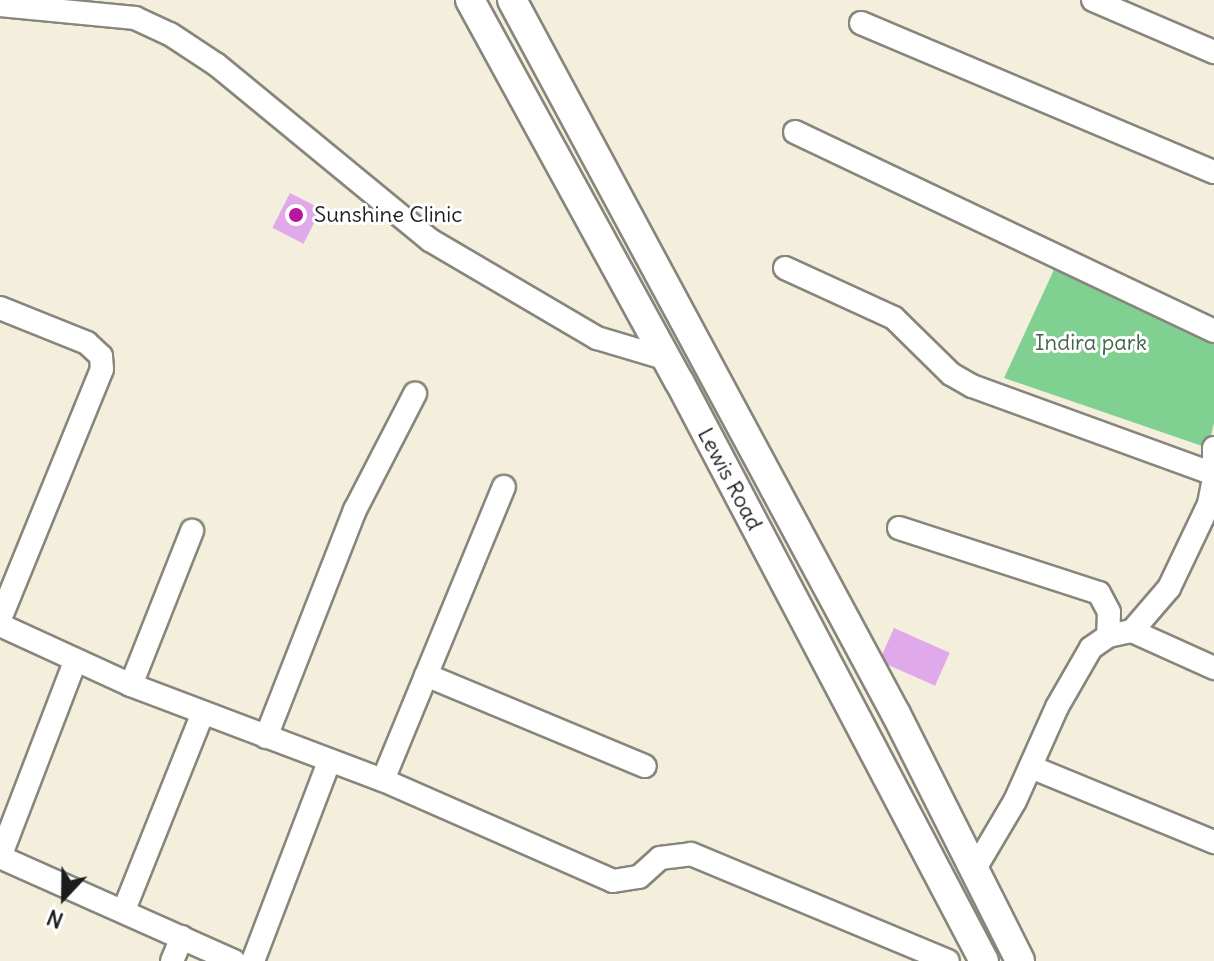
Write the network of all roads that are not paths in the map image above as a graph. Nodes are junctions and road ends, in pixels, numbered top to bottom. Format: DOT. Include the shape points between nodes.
graph roads {
  1 [pos="470,0"];
  2 [pos="512,0"];
  3 [pos="1093,0"];
  4 [pos="0,5"];
  5 [pos="72,6"];
  6 [pos="861,23"];
  7 [pos="1214,52"];
  8 [pos="795,132"];
  9 [pos="1214,172"];
  10 [pos="625,212"];
  11 [pos="596,232"];
  12 [pos="785,268"];
  13 [pos="0,308"];
  14 [pos="1214,331"];
  15 [pos="664,358"];
  16 [pos="415,394"];
  17 [pos="1214,448"];
  18 [pos="1214,475"];
  19 [pos="504,487"];
  20 [pos="1212,505"];
  21 [pos="899,528"];
  22 [pos="192,531"];
  23 [pos="0,622"];
  24 [pos="1132,631"];
  25 [pos="1108,636"];
  26 [pos="75,662"];
  27 [pos="1214,668"];
  28 [pos="426,675"];
  29 [pos="131,685"];
  30 [pos="896,714"];
  31 [pos="202,715"];
  32 [pos="865,732"];
  33 [pos="266,737"];
  34 [pos="329,762"];
  35 [pos="645,766"];
  36 [pos="1031,767"];
  37 [pos="383,780"];
  38 [pos="1214,842"];
  39 [pos="0,857"];
  40 [pos="973,872"];
  41 [pos="124,910"];
  42 [pos="182,937"];
  43 [pos="172,961"];
  44 [pos="234,961"];
  45 [pos="253,961"];
  46 [pos="948,961"];
  47 [pos="984,961"];
  48 [pos="1020,961"];
  1 -- 11 [label="main road, Lewis Road"];
  2 -- 10 [label="main road, Lewis Road"];
  3 -- 7 [label="street"];
  4 -- 5 [label="street"];
  5 -- 15 [label="street" via="135,18 170,34 217,65 430,240 597,338"];
  6 -- 9 [label="street"];
  8 -- 14 [label="street"];
  10 -- 11 [label="main road"];
  10 -- 30 [label="main road, Lewis Road"];
  11 -- 15 [label="main road, Lewis Road"];
  12 -- 18 [label="street" via="894,318 951,374 972,386"];
  13 -- 23 [label="street" via="87,343 101,356 102,369"];
  15 -- 32 [label="main road, Lewis Road"];
  16 -- 33 [label="street" via="355,510"];
  17 -- 18 [label="street"];
  18 -- 20 [label="street"];
  19 -- 28 [label="street"];
  20 -- 24 [label="street" via="1169,588"];
  21 -- 25 [label="street" via="1099,593 1109,612"];
  22 -- 29 [label="street"];
  23 -- 26 [label="street"];
  24 -- 25 [label="street"];
  24 -- 27 [label="street"];
  25 -- 36 [label="street" via="1091,648"];
  26 -- 29 [label="street"];
  26 -- 39 [label="street"];
  28 -- 35 [label="street"];
  28 -- 37 [label="street"];
  29 -- 31 [label="street"];
  30 -- 32 [label="main road"];
  30 -- 40 [label="main road, Lewis Road"];
  31 -- 33 [label="street"];
  31 -- 41 [label="street"];
  32 -- 47 [label="main road, Lewis Road"];
  33 -- 34 [label="street"];
  34 -- 37 [label="street"];
  34 -- 45 [label="street"];
  36 -- 38 [label="street"];
  36 -- 40 [label="street"];
  37 -- 46 [label="street" via="613,881 639,877 660,858 691,854"];
  39 -- 41 [label="street"];
  40 -- 48 [label="main road, Lewis Road"];
  41 -- 42 [label="street"];
  42 -- 43 [label="street"];
  42 -- 44 [label="street"];
}
